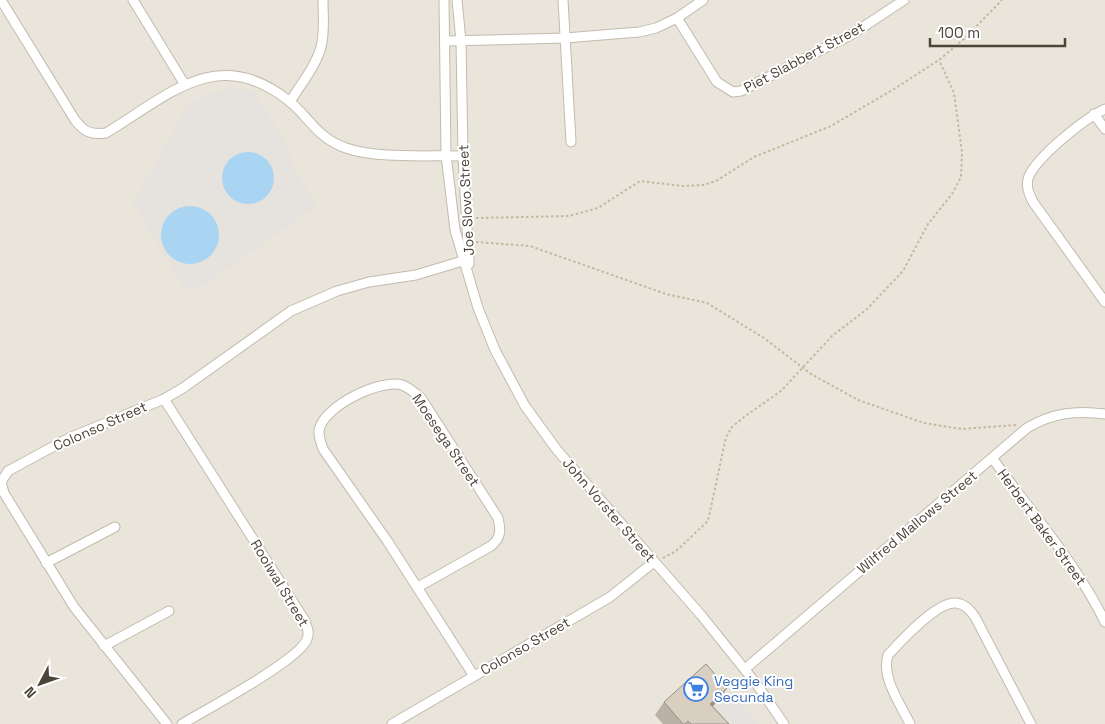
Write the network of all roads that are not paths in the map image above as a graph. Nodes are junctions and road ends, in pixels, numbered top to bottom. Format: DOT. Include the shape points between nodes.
graph roads {
  1 [pos="1,0"];
  2 [pos="133,0"];
  3 [pos="323,0"];
  4 [pos="444,0"];
  5 [pos="457,0"];
  6 [pos="564,0"];
  7 [pos="703,0"];
  8 [pos="904,0"];
  9 [pos="677,18"];
  10 [pos="565,38"];
  11 [pos="446,41"];
  12 [pos="461,41"];
  13 [pos="185,84"];
  14 [pos="290,102"];
  15 [pos="1105,109"];
  16 [pos="1094,114"];
  17 [pos="1105,129"];
  18 [pos="571,142"];
  19 [pos="446,155"];
  20 [pos="463,156"];
  21 [pos="466,260"];
  22 [pos="469,274"];
  23 [pos="1105,302"];
  24 [pos="164,399"];
  25 [pos="1105,414"];
  26 [pos="992,459"];
  27 [pos="115,527"];
  28 [pos="654,562"];
  29 [pos="46,563"];
  30 [pos="418,587"];
  31 [pos="169,611"];
  32 [pos="1105,622"];
  33 [pos="104,646"];
  34 [pos="745,669"];
  35 [pos="474,676"];
  36 [pos="395,723"];
  37 [pos="167,724"];
  38 [pos="182,724"];
  39 [pos="784,724"];
  40 [pos="910,724"];
  41 [pos="1031,724"];
  1 -- 13 [label="street" via="83,130 94,134 106,133"];
  2 -- 13 [label="street"];
  3 -- 14 [label="street" via="321,47"];
  4 -- 11 [label="street, Joe Slovo Street"];
  5 -- 12 [label="street, Joe Slovo Street"];
  6 -- 10 [label="street"];
  7 -- 9 [label="street"];
  8 -- 9 [label="street, Piet Slabbert Street" via="818,52 733,92 717,82"];
  9 -- 10 [label="street" via="638,32"];
  10 -- 12 [label="street"];
  10 -- 18 [label="street"];
  11 -- 12 [label="street"];
  11 -- 19 [label="street, Joe Slovo Street"];
  12 -- 20 [label="street, Joe Slovo Street"];
  13 -- 14 [label="street" via="201,78 240,75 266,85"];
  14 -- 19 [label="street" via="323,138 346,149 377,154"];
  15 -- 16 [label="street"];
  16 -- 17 [label="street"];
  16 -- 23 [label="street" via="1078,124 1034,170 1028,192"];
  19 -- 20 [label="street"];
  19 -- 21 [label="street, Joe Slovo Street" via="455,230"];
  20 -- 21 [label="street, Joe Slovo Street" via="469,242"];
  21 -- 22 [label="street, Joe Slovo Street"];
  21 -- 24 [label="street, Colonso Street" via="416,275 369,282 309,302 290,311"];
  22 -- 28 [label="street, John Vorster Street" via="495,350 525,406 557,450"];
  24 -- 29 [label="street, Colonso Street" via="69,438 5,474 2,482 4,493"];
  24 -- 38 [label="street, Rooiwal Street" via="268,560 305,620 308,631 307,640 286,661"];
  25 -- 26 [label="street, Wilfred Mallows Street" via="1076,412 1054,415 1028,428"];
  26 -- 32 [label="street, Herbert Baker Street" via="1094,599"];
  26 -- 34 [label="street, Wilfred Mallows Street"];
  27 -- 29 [label="street"];
  28 -- 34 [label="street, John Vorster Street"];
  28 -- 35 [label="street, Colonso Street" via="610,597"];
  29 -- 33 [label="street, Colonso Street"];
  30 -- 30 [label="street, Moesega Street" via="323,450 320,439 320,426 325,418 359,394 382,385 402,385 421,398 500,526 500,536 491,546"];
  30 -- 35 [label="street, Moesega Street"];
  31 -- 33 [label="street"];
  33 -- 37 [label="street, Colonso Street"];
  34 -- 39 [label="street, John Vorster Street"];
  35 -- 36 [label="street, Colonso Street"];
  40 -- 41 [label="street" via="889,681 885,663 888,655 937,610 950,603 959,603 975,617"];
}
